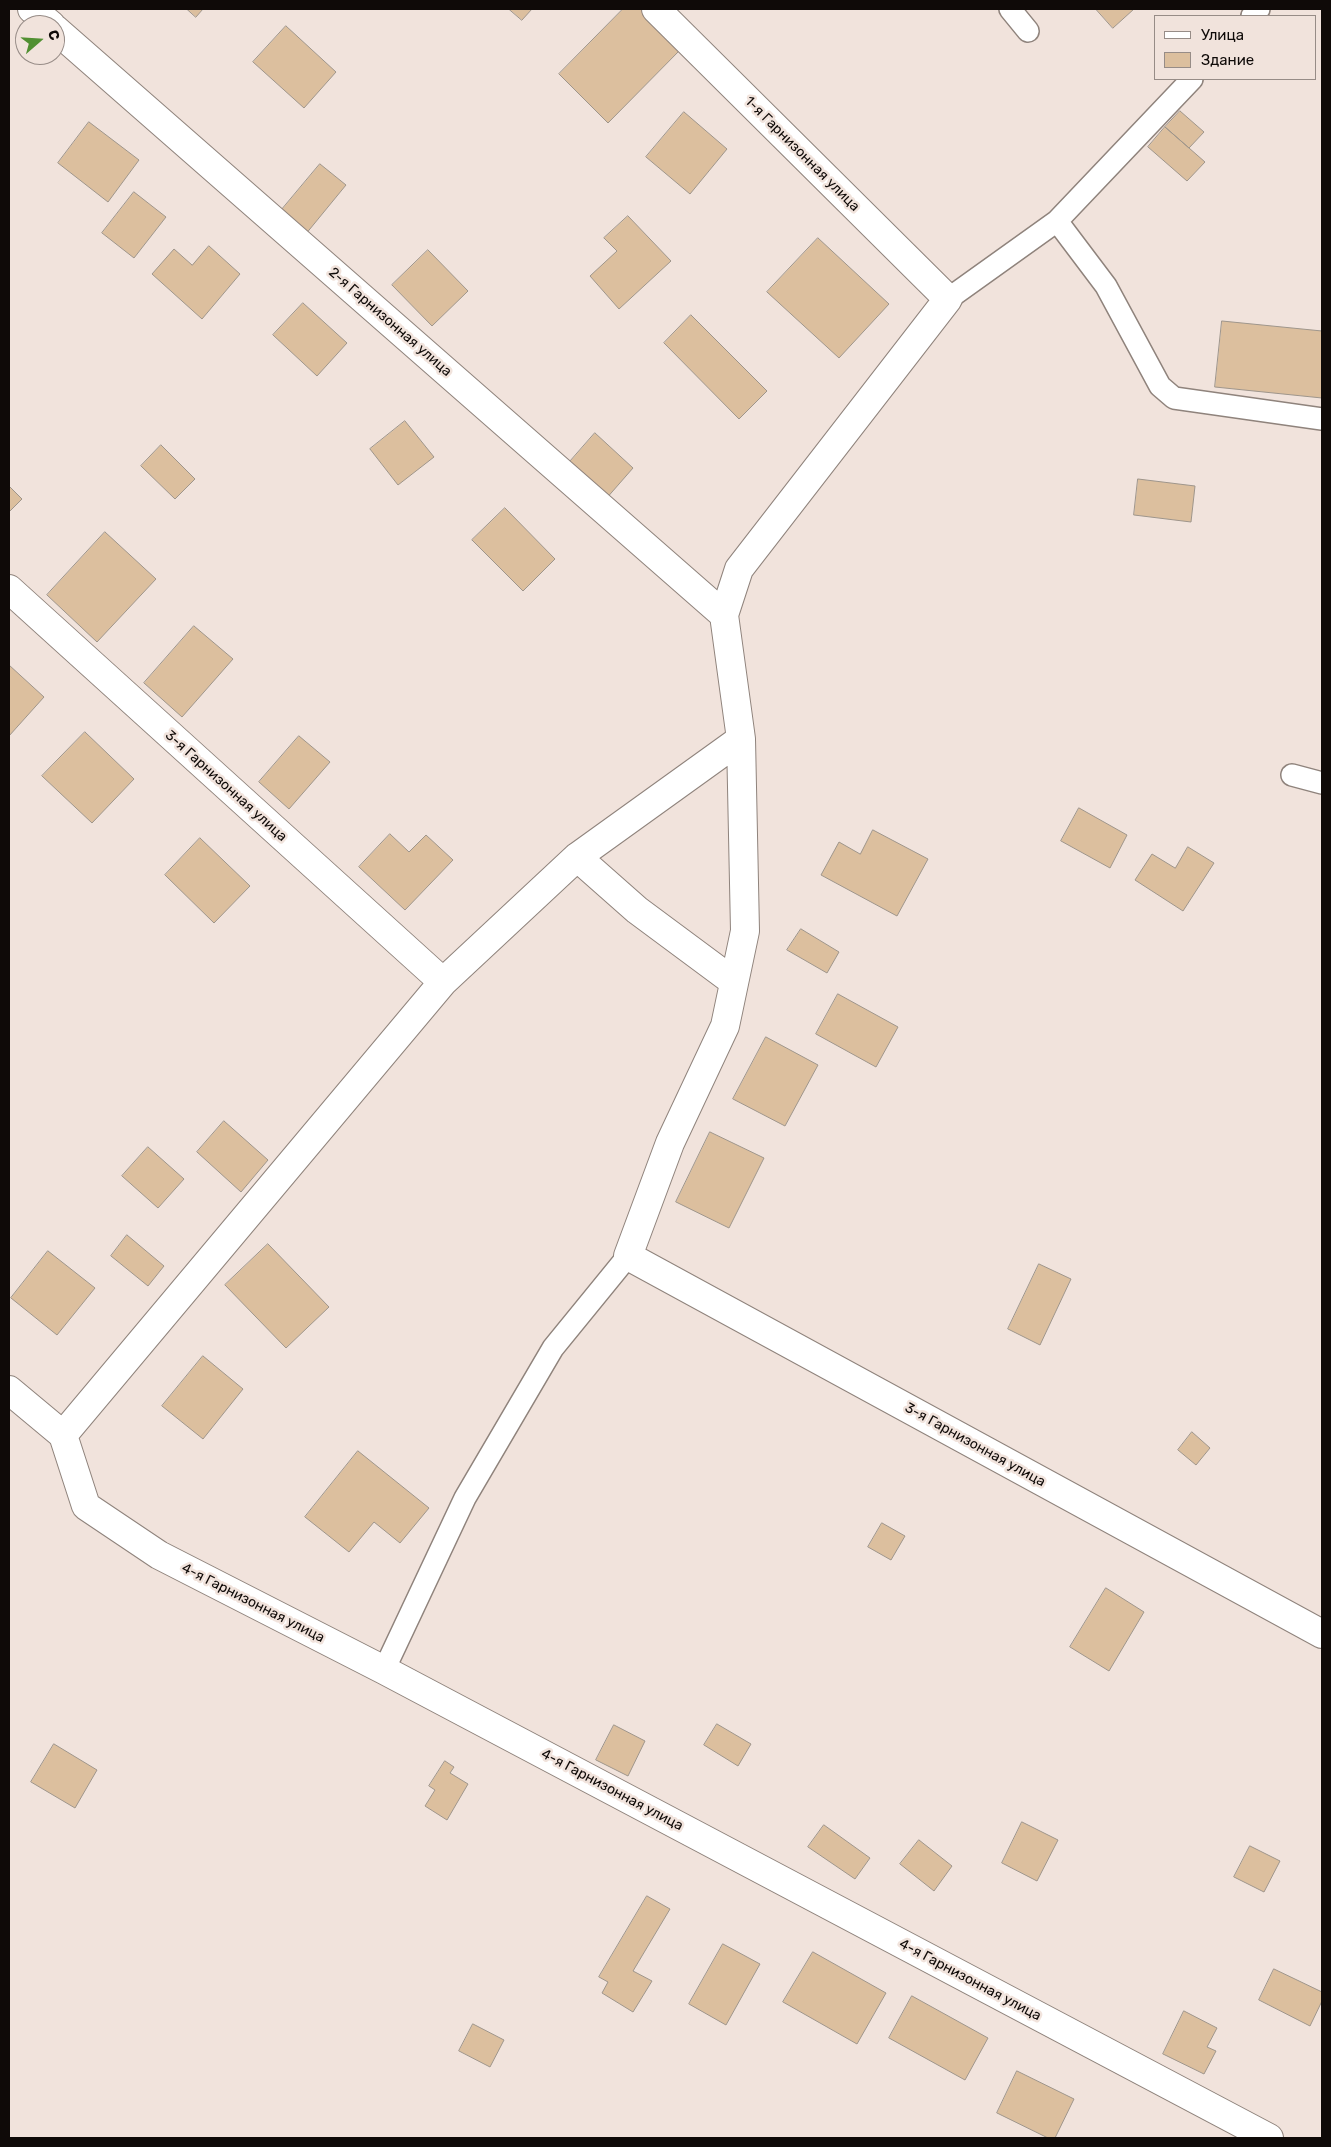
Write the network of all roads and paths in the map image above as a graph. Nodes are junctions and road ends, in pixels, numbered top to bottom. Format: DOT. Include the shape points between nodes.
graph roads {
  1 [pos="1010,9"];
  2 [pos="670,13"];
  3 [pos="1028,31"];
  4 [pos="65,38"];
  5 [pos="1191,80"];
  6 [pos="1057,221"];
  7 [pos="948,299"];
  8 [pos="1322,419"];
  9 [pos="9,589"];
  10 [pos="724,615"];
  11 [pos="741,739"];
  12 [pos="1292,775"];
  13 [pos="1322,783"];
  14 [pos="577,857"];
  15 [pos="443,982"];
  16 [pos="734,982"];
  17 [pos="628,1256"];
  18 [pos="9,1390"];
  19 [pos="63,1435"];
  20 [pos="1322,1634"];
  21 [pos="384,1670"];
  22 [pos="1268,2138"];
  1 -- 3 [label="lane"];
  2 -- 7 [label="street, 1-я Гарнизонная улица"];
  4 -- 10 [label="street, 2-я Гарнизонная улица"];
  5 -- 6 [label="lane"];
  6 -- 7 [label="lane"];
  6 -- 8 [label="lane" via="1106,286 1160,386 1174,398"];
  7 -- 10 [label="street" via="739,569"];
  9 -- 15 [label="street, 3-я Гарнизонная улица"];
  10 -- 11 [label="street"];
  11 -- 14 [label="street"];
  11 -- 16 [label="street" via="745,931"];
  12 -- 13 [label="lane"];
  14 -- 15 [label="street"];
  14 -- 16 [label="street" via="637,910"];
  15 -- 19 [label="street"];
  16 -- 17 [label="street" via="726,1026 670,1143"];
  17 -- 20 [label="street, 3-я Гарнизонная улица"];
  17 -- 21 [label="lane" via="548,1356 465,1498"];
  18 -- 19 [label="street"];
  19 -- 21 [label="street, 4-я Гарнизонная улица" via="86,1506 158,1555"];
  21 -- 22 [label="street, 4-я Гарнизонная улица"];
}
